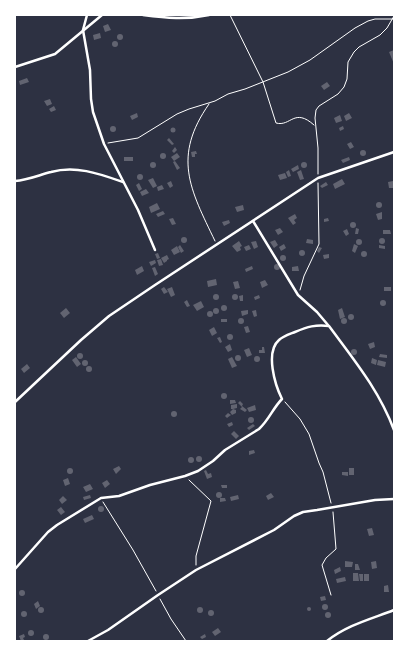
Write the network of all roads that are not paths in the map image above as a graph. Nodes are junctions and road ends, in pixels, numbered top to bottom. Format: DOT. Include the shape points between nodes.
graph roads {
  1 [pos="87,15"];
  2 [pos="102,15"];
  3 [pos="143,15"];
  4 [pos="209,15"];
  5 [pos="197,16"];
  6 [pos="83,30"];
  7 [pos="15,67"];
  8 [pos="394,152"];
  9 [pos="15,181"];
  10 [pos="124,182"];
  11 [pos="253,221"];
  12 [pos="155,250"];
  13 [pos="328,326"];
  14 [pos="15,402"];
  15 [pos="394,430"];
  16 [pos="394,499"];
  17 [pos="15,569"];
  18 [pos="394,610"];
  19 [pos="88,641"];
  20 [pos="327,641"];
  1 -- 6 [label="street"];
  2 -- 6 [label="street"];
  3 -- 5 [label="street" via="168,18"];
  4 -- 5 [label="street"];
  6 -- 7 [label="street" via="55,54"];
  6 -- 10 [label="street" via="90,70 93,112 104,144"];
  8 -- 11 [label="street" via="318,178"];
  9 -- 10 [label="street" via="63,169 77,169"];
  10 -- 12 [label="street"];
  11 -- 13 [label="street" via="298,295"];
  11 -- 14 [label="street" via="109,316"];
  13 -- 15 [label="street" via="379,396"];
  13 -- 17 [label="street" via="305,328 278,340 272,352 273,375 282,399 259,429 225,450 206,466 185,476 119,496 101,498 48,532"];
  16 -- 19 [label="street" via="303,512 294,516 274,530 196,570"];
  18 -- 20 [label="street" via="354,624"];
}
